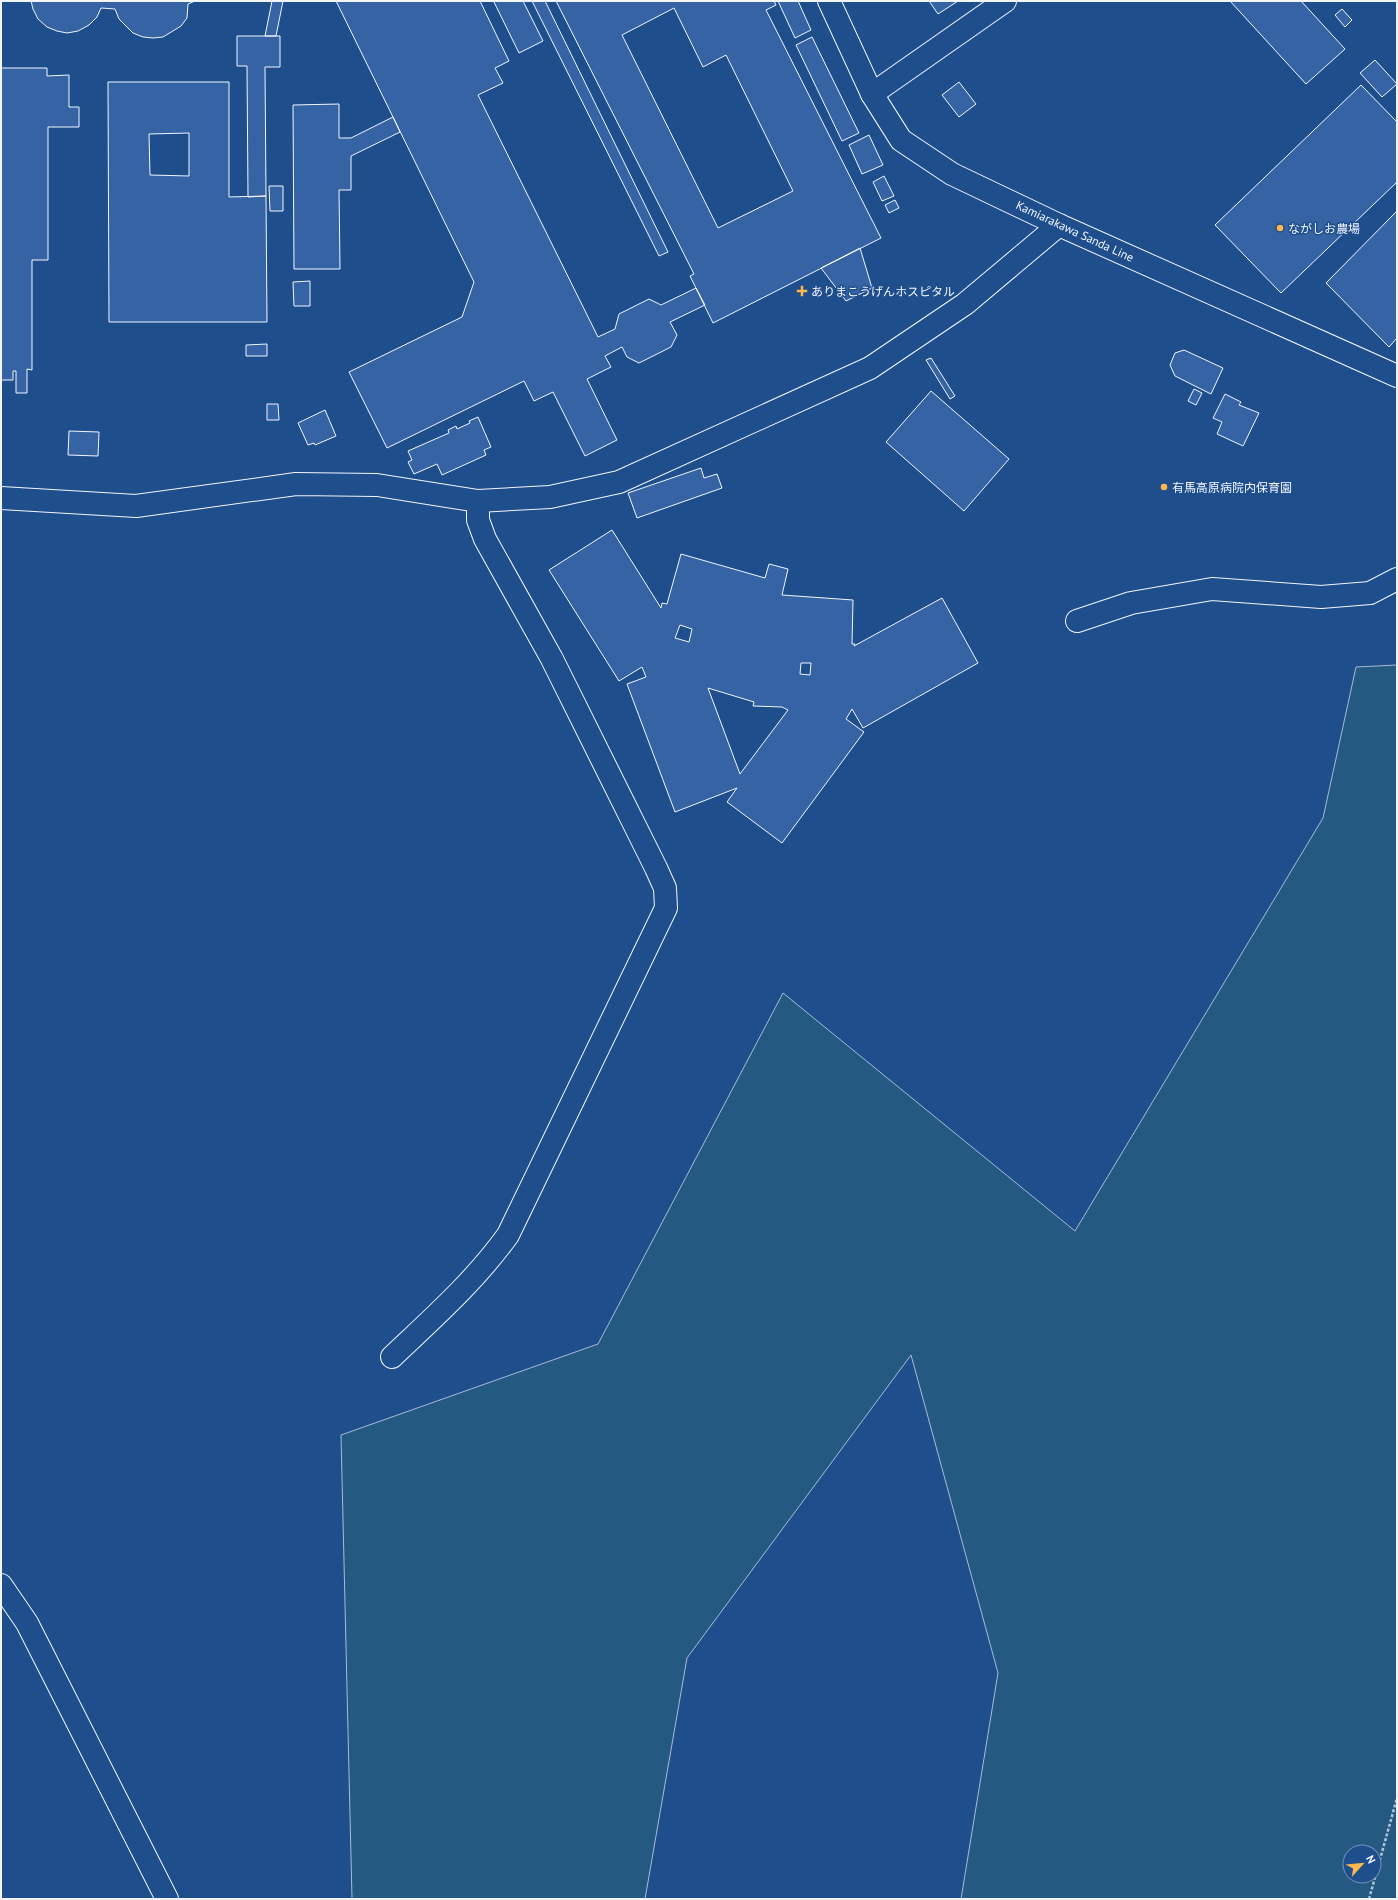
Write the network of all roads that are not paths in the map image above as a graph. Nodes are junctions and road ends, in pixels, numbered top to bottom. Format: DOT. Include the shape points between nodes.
graph roads {
  1 [pos="829,1"];
  2 [pos="1005,1"];
  3 [pos="872,94"];
  4 [pos="1059,225"];
  5 [pos="1397,376"];
  6 [pos="1,498"];
  7 [pos="478,502"];
  8 [pos="1397,579"];
  9 [pos="1077,621"];
  10 [pos="392,1357"];
  11 [pos="1,1585"];
  12 [pos="166,1899"];
  1 -- 3 [label="street, Kamiarakawa Sanda Line"];
  2 -- 3 [label="street"];
  3 -- 4 [label="street, Kamiarakawa Sanda Line" via="901,140 952,174"];
  4 -- 5 [label="street, Kamiarakawa Sanda Line"];
  4 -- 7 [label="street" via="965,304 870,368 618,482 550,497"];
  6 -- 7 [label="street" via="136,506 296,484 377,485"];
  7 -- 10 [label="street" via="478,520 485,540 552,659 653,861 665,888 666,908 508,1235 487,1264 457,1296"];
  8 -- 9 [label="street" via="1370,593 1321,597 1212,589 1132,603"];
  11 -- 12 [label="street" via="27,1623"];
}
